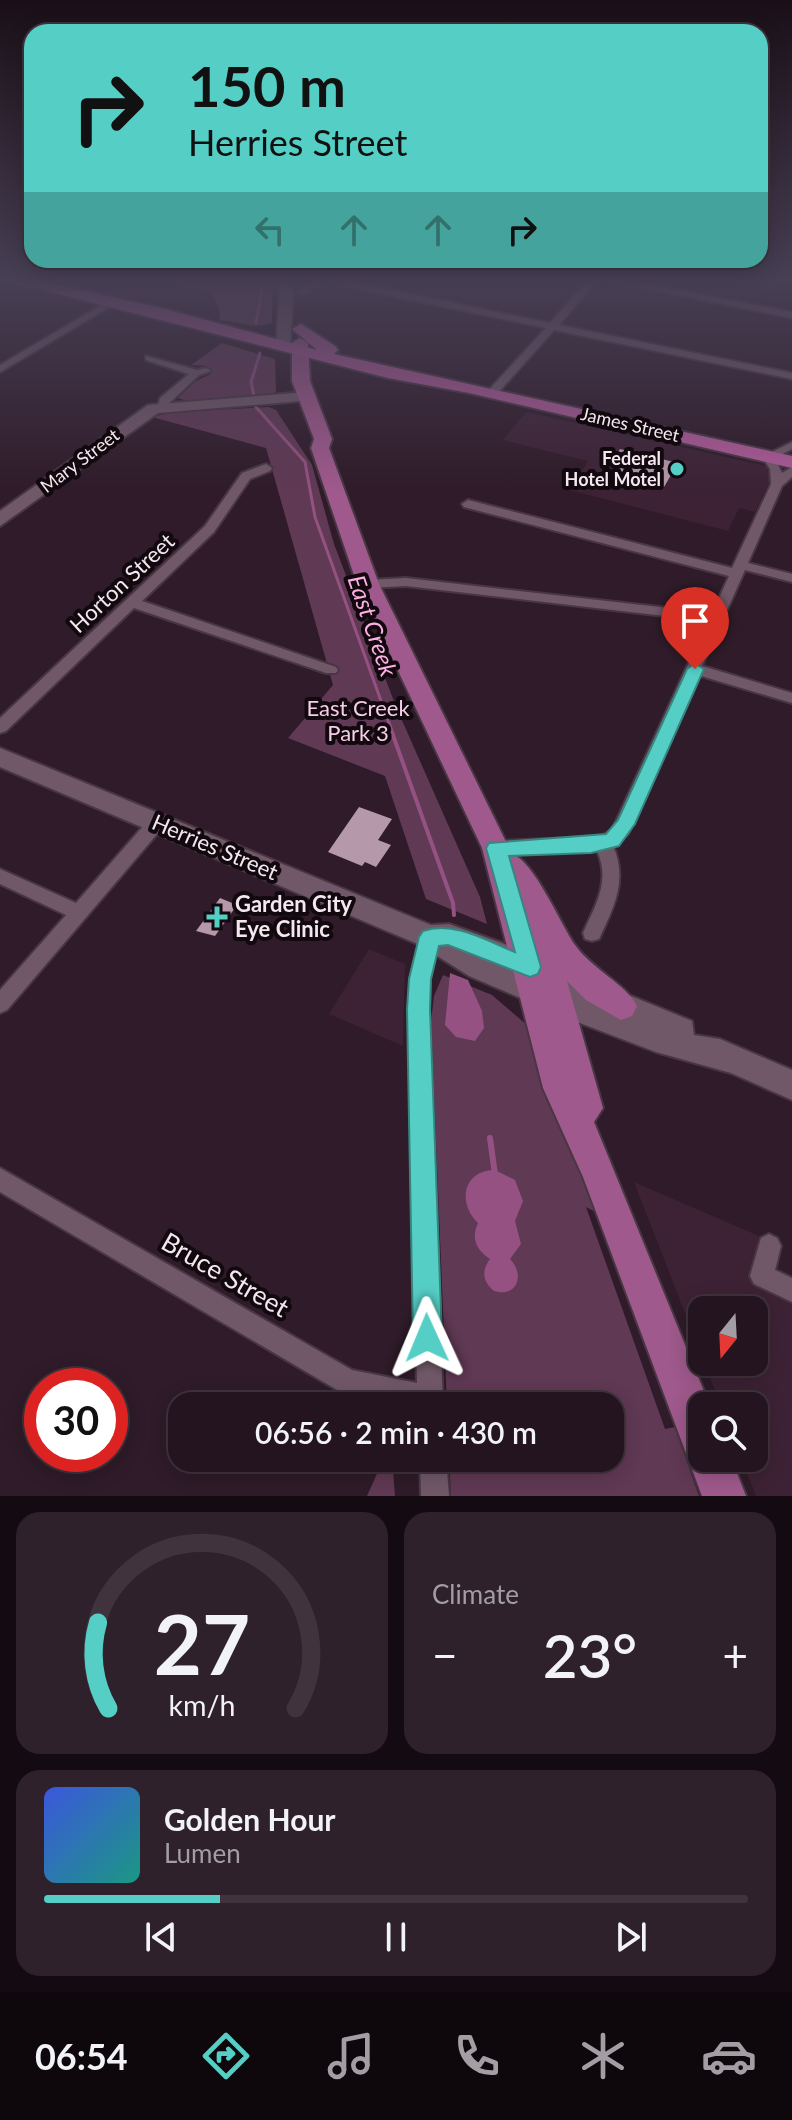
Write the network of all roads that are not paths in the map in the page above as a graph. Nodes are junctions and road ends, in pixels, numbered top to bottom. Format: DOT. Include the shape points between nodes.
graph roads {
  1 [pos="30,351"];
  2 [pos="290,351"];
  3 [pos="298,351"];
  4 [pos="329,351"];
  5 [pos="530,351"];
  6 [pos="672,351"];
  7 [pos="334,355"];
  8 [pos="150,358"];
  9 [pos="0,369"];
  10 [pos="299,372"];
  11 [pos="792,376"];
  12 [pos="492,393"];
  13 [pos="298,398"];
  14 [pos="163,406"];
  15 [pos="792,445"];
  16 [pos="768,457"];
  17 [pos="792,462"];
  18 [pos="266,468"];
  19 [pos="792,471"];
  20 [pos="777,484"];
  21 [pos="468,504"];
  22 [pos="0,520"];
  23 [pos="740,570"];
  24 [pos="792,578"];
  25 [pos="368,584"];
  26 [pos="133,603"];
  27 [pos="718,618"];
  28 [pos="695,669"];
  29 [pos="331,670"];
  30 [pos="792,698"];
  31 [pos="0,727"];
  32 [pos="0,757"];
  33 [pos="157,822"];
  34 [pos="603,844"];
  35 [pos="496,848"];
  36 [pos="0,876"];
  37 [pos="519,877"];
  38 [pos="78,912"];
  39 [pos="592,933"];
  40 [pos="430,937"];
  41 [pos="543,983"];
  42 [pos="0,1004"];
  43 [pos="621,1006"];
  44 [pos="731,1059"];
  45 [pos="791,1081"];
  46 [pos="0,1179"];
  47 [pos="769,1246"];
  48 [pos="792,1290"];
  49 [pos="388,1392"];
  50 [pos="429,1392"];
  51 [pos="688,1403"];
  52 [pos="434,1472"];
  53 [pos="715,1472"];
  54 [pos="435,1496"];
  55 [pos="724,1496"];
  1 -- 9 [label="street"];
  2 -- 13 [label="main road" via="283,380"];
  3 -- 10 [label="main road"];
  4 -- 7 [label="highway, James Street"];
  5 -- 12 [label="street"];
  6 -- 11 [label="street"];
  7 -- 10 [label="highway"];
  7 -- 12 [label="highway, James Street"];
  8 -- 14 [label="street, Mary Street" via="201,372"];
  10 -- 13 [label="main road"];
  12 -- 16 [label="highway, James Street"];
  13 -- 14 [label="main road, Mary Street"];
  13 -- 25 [label="main road"];
  14 -- 22 [label="main road, Mary Street" via="136,419"];
  15 -- 16 [label="street"];
  16 -- 17 [label="highway, James Street"];
  16 -- 20 [label="street"];
  18 -- 26 [label="street, Horton Street" via="246,476 210,529"];
  19 -- 20 [label="street"];
  20 -- 23 [label="street"];
  21 -- 23 [label="street"];
  23 -- 24 [label="street"];
  23 -- 27 [label="street"];
  25 -- 27 [label="street" via="406,582"];
  25 -- 35 [label="main road"];
  26 -- 29 [label="street"];
  26 -- 31 [label="street, Horton Street"];
  27 -- 28 [label="street"];
  28 -- 30 [label="street"];
  28 -- 34 [label="street" via="625,824"];
  32 -- 33 [label="main road, Herries Street"];
  33 -- 38 [label="street"];
  33 -- 40 [label="main road, Herries Street"];
  34 -- 35 [label="street"];
  34 -- 39 [label="street" via="615,870 614,882"];
  35 -- 37 [label="main road"];
  35 -- 41 [label="main road"];
  36 -- 38 [label="street"];
  37 -- 41 [label="main road"];
  37 -- 43 [label="main road" via="564,959"];
  38 -- 42 [label="street"];
  40 -- 41 [label="main road, Herries Street" via="448,953"];
  40 -- 50 [label="street" via="419,1009"];
  41 -- 43 [label="main road, Herries Street"];
  41 -- 44 [label="main road, Herries Street" via="685,1049"];
  41 -- 51 [label="main road" via="560,1088 599,1171"];
  43 -- 44 [label="main road, Herries Street"];
  44 -- 45 [label="main road, Herries Street"];
  46 -- 49 [label="street, Bruce Street" via="348,1382"];
  47 -- 48 [label="street" via="762,1276"];
  52 -- 54 [label="street"];
  53 -- 55 [label="main road"];
}
